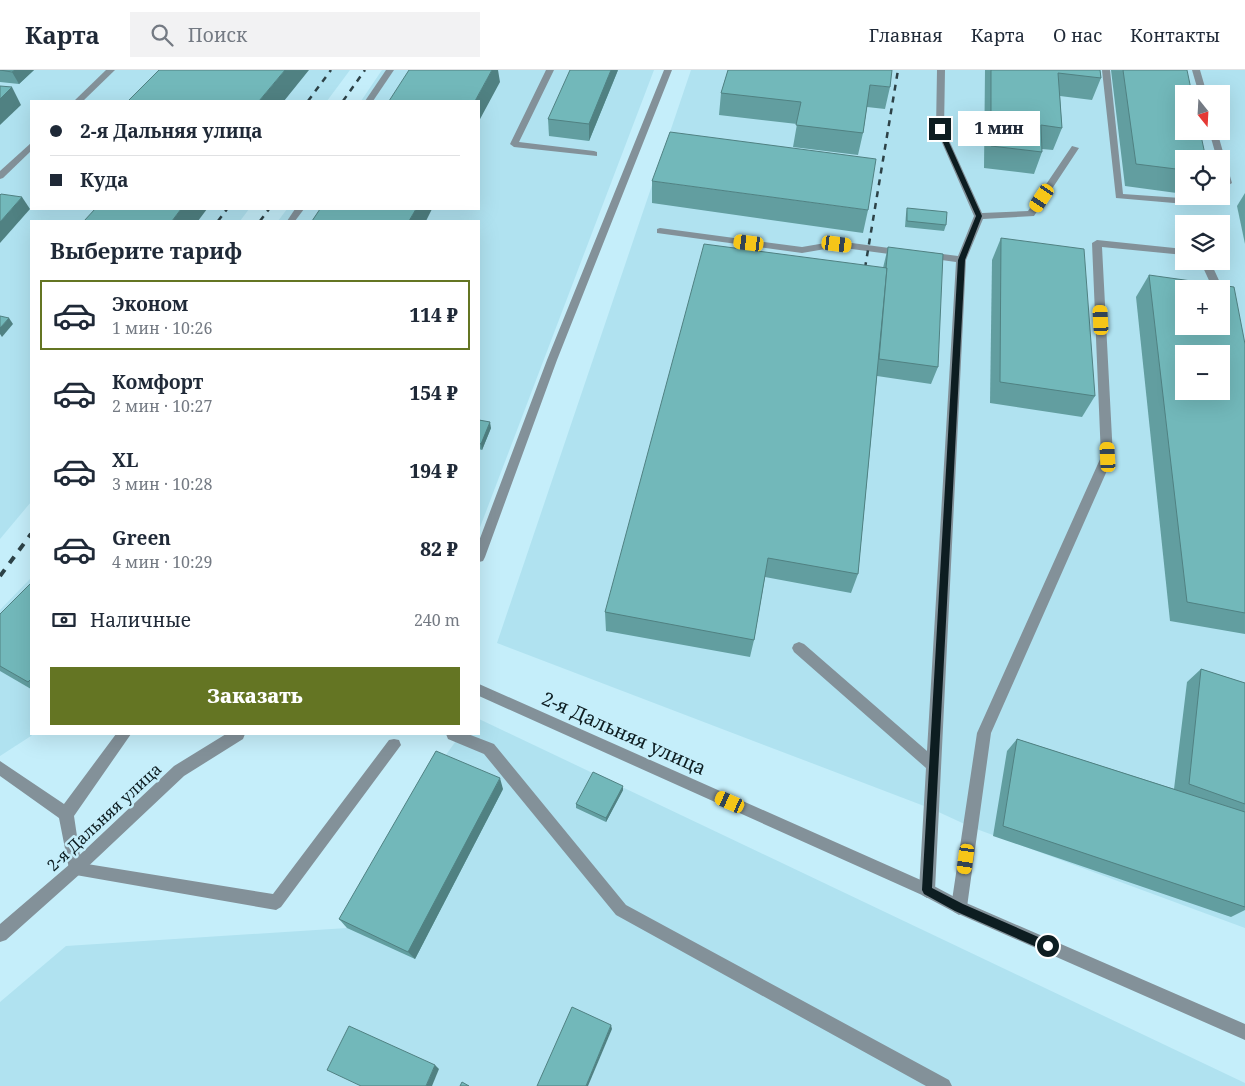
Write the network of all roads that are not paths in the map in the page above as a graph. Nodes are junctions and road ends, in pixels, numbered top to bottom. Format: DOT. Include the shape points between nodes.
graph roads {
  1 [pos="111,70"];
  2 [pos="390,70"];
  3 [pos="539,70"];
  4 [pos="668,70"];
  5 [pos="941,70"];
  6 [pos="1106,70"];
  7 [pos="1196,70"];
  8 [pos="549,71"];
  9 [pos="1200,85"];
  10 [pos="79,100"];
  11 [pos="370,100"];
  12 [pos="30,147"];
  13 [pos="1075,148"];
  14 [pos="594,154"];
  15 [pos="0,176"];
  16 [pos="1175,200"];
  17 [pos="979,216"];
  18 [pos="660,231"];
  19 [pos="1175,251"];
  20 [pos="961,260"];
  21 [pos="480,554"];
  22 [pos="799,648"];
  23 [pos="480,690"];
  24 [pos="123,735"];
  25 [pos="236,735"];
  26 [pos="455,735"];
  27 [pos="394,745"];
  28 [pos="934,766"];
  29 [pos="0,768"];
  30 [pos="66,814"];
  31 [pos="74,869"];
  32 [pos="927,890"];
  33 [pos="959,908"];
  34 [pos="0,934"];
  35 [pos="1245,1032"];
  36 [pos="943,1086"];
  1 -- 10 [label="street"];
  2 -- 11 [label="street"];
  3 -- 8 [label="street"];
  4 -- 21 [label="street" via="552,360"];
  5 -- 17 [label="street" via="940,129"];
  6 -- 16 [label="street" via="1119,196"];
  7 -- 9 [label="street"];
  8 -- 14 [label="street" via="514,144"];
  12 -- 15 [label="street"];
  13 -- 17 [label="street" via="1031,214"];
  17 -- 20 [label="street"];
  18 -- 20 [label="street" via="802,250 837,244"];
  19 -- 33 [label="street" via="1097,243 1108,457 984,733"];
  20 -- 28 [label="street"];
  22 -- 28 [label="street"];
  23 -- 32 [label="street, 2-я Дальняя улица"];
  24 -- 30 [label="street"];
  25 -- 31 [label="street, 2-я Дальняя улица" via="179,771"];
  26 -- 36 [label="street" via="489,749 620,910"];
  27 -- 31 [label="street" via="276,902"];
  28 -- 32 [label="street"];
  29 -- 30 [label="street"];
  30 -- 31 [label="street"];
  31 -- 34 [label="street, 2-я Дальняя улица"];
  32 -- 33 [label="street, 2-я Дальняя улица"];
  33 -- 35 [label="street, 2-я Дальняя улица"];
}
